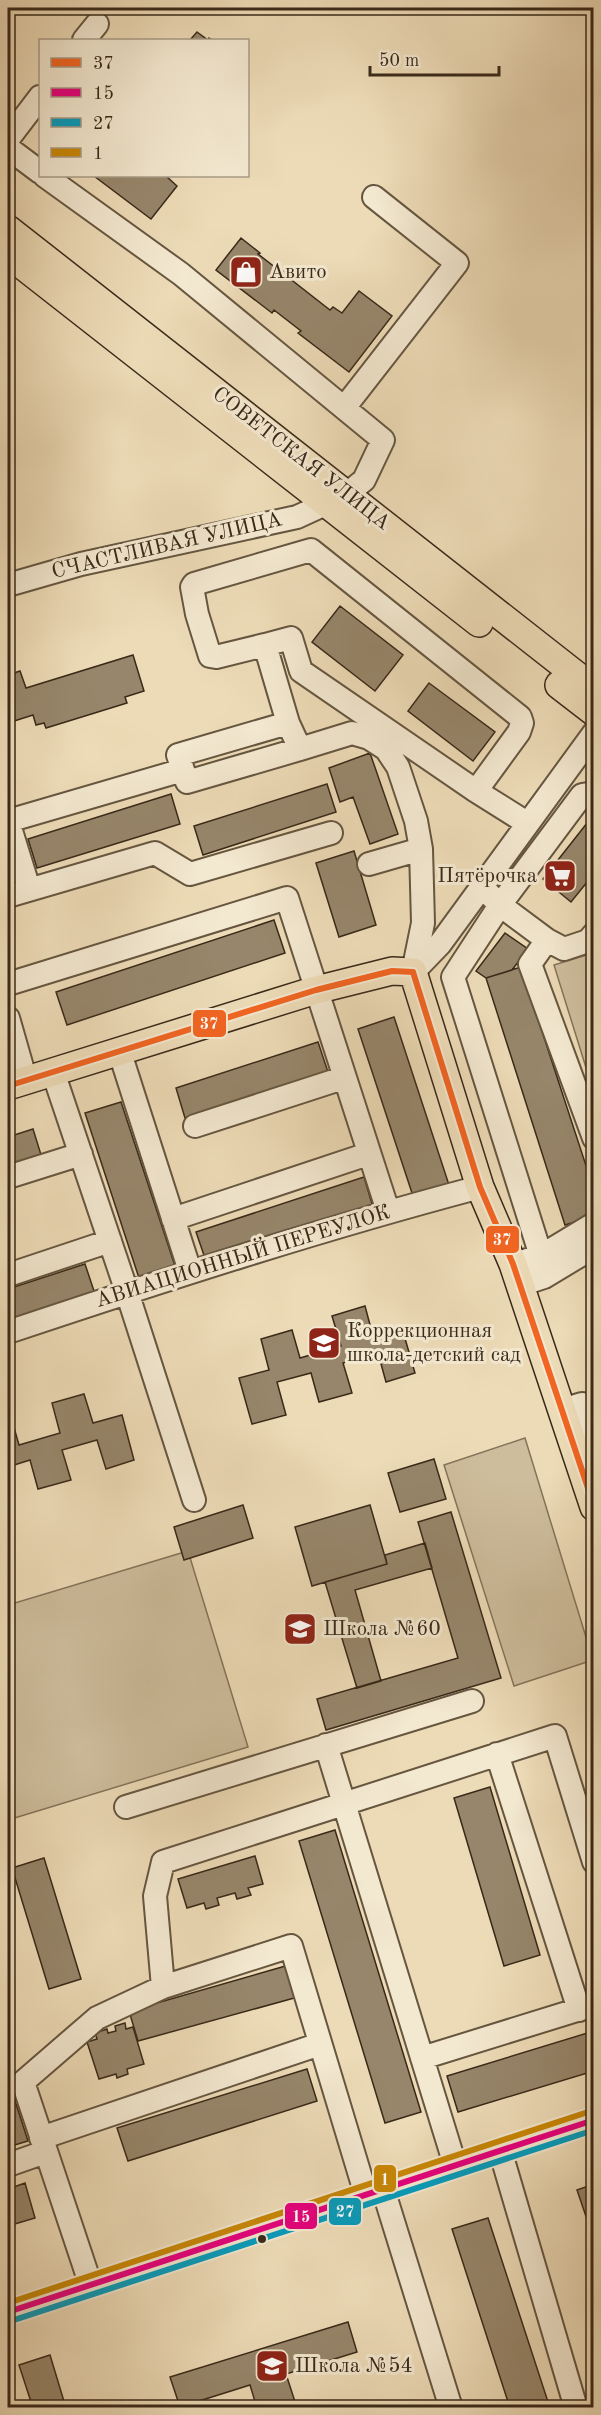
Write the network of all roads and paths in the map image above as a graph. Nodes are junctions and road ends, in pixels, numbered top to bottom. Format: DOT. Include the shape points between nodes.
graph roads {
  1 [pos="39,98"];
  2 [pos="8,139"];
  3 [pos="8,148"];
  4 [pos="39,171"];
  5 [pos="46,177"];
  6 [pos="374,197"];
  7 [pos="8,229"];
  8 [pos="8,254"];
  9 [pos="344,408"];
  10 [pos="336,499"];
  11 [pos="8,585"];
  12 [pos="265,645"];
  13 [pos="594,689"];
  14 [pos="594,712"];
  15 [pos="288,723"];
  16 [pos="594,733"];
  17 [pos="300,749"];
  18 [pos="183,770"];
  19 [pos="476,791"];
  20 [pos="594,794"];
  21 [pos="527,823"];
  22 [pos="331,833"];
  23 [pos="421,849"];
  24 [pos="369,864"];
  25 [pos="481,886"];
  26 [pos="18,893"];
  27 [pos="500,905"];
  28 [pos="594,934"];
  29 [pos="548,940"];
  30 [pos="413,972"];
  31 [pos="8,984"];
  32 [pos="316,990"];
  33 [pos="8,1018"];
  34 [pos="118,1050"];
  35 [pos="53,1072"];
  36 [pos="343,1078"];
  37 [pos="17,1084"];
  38 [pos="195,1126"];
  39 [pos="594,1138"];
  40 [pos="81,1154"];
  41 [pos="368,1154"];
  42 [pos="8,1177"];
  43 [pos="480,1187"];
  44 [pos="388,1211"];
  45 [pos="173,1219"];
  46 [pos="594,1224"];
  47 [pos="110,1241"];
  48 [pos="594,1247"];
  49 [pos="541,1256"];
  50 [pos="190,1272"];
  51 [pos="8,1275"];
  52 [pos="517,1275"];
  53 [pos="127,1292"];
  54 [pos="8,1332"];
  55 [pos="562,1410"];
  56 [pos="594,1438"];
  57 [pos="194,1500"];
  58 [pos="594,1507"];
  59 [pos="472,1701"];
  60 [pos="326,1745"];
  61 [pos="497,1754"];
  62 [pos="346,1803"];
  63 [pos="126,1807"];
  64 [pos="594,1862"];
  65 [pos="163,1987"];
  66 [pos="586,2008"];
  67 [pos="320,2044"];
  68 [pos="422,2058"];
  69 [pos="594,2120"];
  70 [pos="43,2145"];
  71 [pos="500,2150"];
  72 [pos="8,2165"];
  73 [pos="455,2165"];
  74 [pos="374,2192"];
  75 [pos="90,2283"];
  76 [pos="8,2312"];
  77 [pos="451,2408"];
  78 [pos="576,2408"];
  1 -- 2 [label="street"];
  3 -- 4 [label="street"];
  5 -- 9 [label="street" via="181,274"];
  6 -- 9 [label="street" via="457,264"];
  7 -- 10 [label="main road, СОВЕТСКАЯ УЛИЦА"];
  8 -- 10 [label="main road, СОВЕТСКАЯ УЛИЦА"];
  9 -- 10 [label="street" via="382,440 364,480"];
  10 -- 11 [label="street, СЧАСТЛИВАЯ УЛИЦА" via="297,517 81,564"];
  10 -- 13 [label="main road, СОВЕТСКАЯ УЛИЦА"];
  10 -- 14 [label="main road, СОВЕТСКАЯ УЛИЦА"];
  12 -- 15 [label="street"];
  12 -- 19 [label="street" via="291,638 301,670"];
  12 -- 19 [label="street" via="210,656 192,587 311,550 519,717 519,732"];
  15 -- 17 [label="street"];
  15 -- 18 [label="street" via="178,755"];
  16 -- 21 [label="street"];
  17 -- 18 [label="street" via="187,782"];
  17 -- 23 [label="street" via="352,733 386,749 402,778"];
  18 -- 26 [label="street" via="8,821"];
  19 -- 21 [label="street"];
  20 -- 27 [label="street" via="582,795"];
  21 -- 25 [label="street"];
  22 -- 26 [label="street" via="190,874 155,853"];
  23 -- 24 [label="street"];
  23 -- 30 [label="street" via="423,922"];
  25 -- 27 [label="street"];
  25 -- 30 [label="street" via="440,944"];
  27 -- 29 [label="street"];
  27 -- 49 [label="street" via="453,977"];
  28 -- 29 [label="street" via="564,949"];
  29 -- 39 [label="street" via="531,964"];
  30 -- 32 [label="main road" via="392,971"];
  30 -- 43 [label="main road"];
  31 -- 32 [label="street" via="287,898"];
  32 -- 34 [label="main road"];
  32 -- 36 [label="street"];
  33 -- 37 [label="street"];
  34 -- 35 [label="main road"];
  34 -- 45 [label="street"];
  35 -- 37 [label="main road"];
  35 -- 40 [label="street"];
  36 -- 38 [label="street"];
  36 -- 41 [label="street"];
  40 -- 42 [label="street"];
  40 -- 47 [label="street"];
  41 -- 44 [label="street"];
  41 -- 45 [label="street"];
  43 -- 44 [label="street, АВИАЦИОННЫЙ ПЕРЕУЛОК"];
  43 -- 52 [label="main road"];
  44 -- 50 [label="street, АВИАЦИОННЫЙ ПЕРЕУЛОК"];
  45 -- 50 [label="street"];
  46 -- 49 [label="street"];
  47 -- 51 [label="street"];
  47 -- 53 [label="street"];
  48 -- 52 [label="street" via="544,1277"];
  49 -- 52 [label="street"];
  50 -- 53 [label="street, АВИАЦИОННЫЙ ПЕРЕУЛОК"];
  52 -- 55 [label="main road"];
  53 -- 54 [label="street, АВИАЦИОННЫЙ ПЕРЕУЛОК"];
  53 -- 57 [label="street"];
  55 -- 56 [label="street" via="582,1404"];
  55 -- 58 [label="main road"];
  59 -- 60 [label="street"];
  60 -- 62 [label="street"];
  60 -- 63 [label="street"];
  61 -- 62 [label="street"];
  61 -- 64 [label="street" via="555,1736"];
  61 -- 66 [label="street"];
  62 -- 65 [label="street" via="163,1862 155,1896"];
  62 -- 68 [label="street"];
  65 -- 67 [label="street" via="291,1946"];
  65 -- 70 [label="street" via="97,2018 23,2082"];
  66 -- 68 [label="street"];
  67 -- 70 [label="street"];
  67 -- 74 [label="street"];
  68 -- 73 [label="street"];
  69 -- 71 [label="street"];
  70 -- 72 [label="street"];
  70 -- 75 [label="street"];
  71 -- 73 [label="street"];
  71 -- 78 [label="street"];
  73 -- 74 [label="street"];
  74 -- 75 [label="street"];
  74 -- 77 [label="street"];
  75 -- 76 [label="street"];
}
